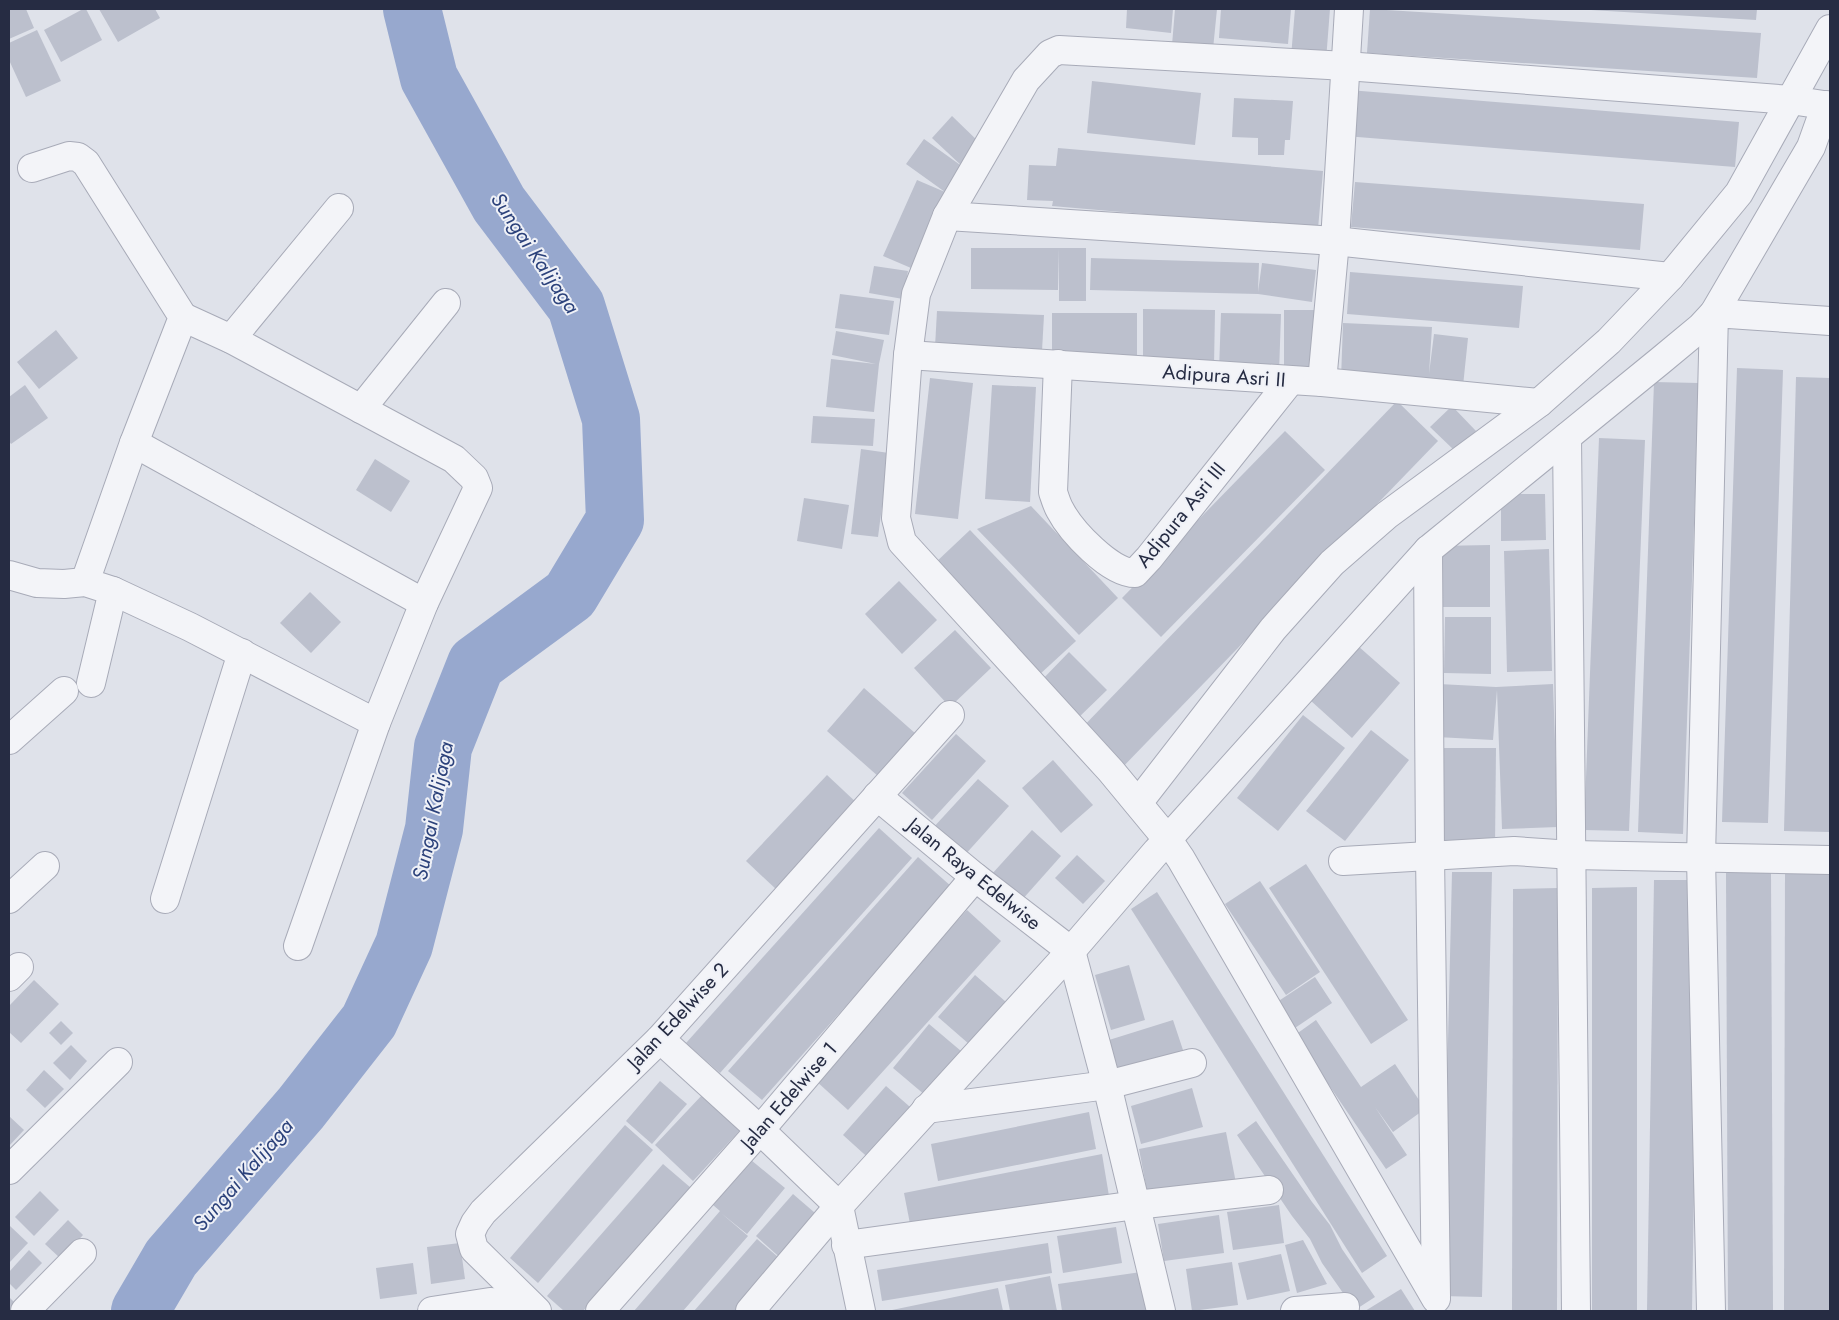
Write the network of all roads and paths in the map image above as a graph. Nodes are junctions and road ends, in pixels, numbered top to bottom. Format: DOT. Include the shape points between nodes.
graph roads {
  1 [pos="1349,9"];
  2 [pos="1830,29"];
  3 [pos="1346,66"];
  4 [pos="1791,100"];
  5 [pos="1828,106"];
  6 [pos="32,168"];
  7 [pos="339,208"];
  8 [pos="947,216"];
  9 [pos="1335,241"];
  10 [pos="1670,277"];
  11 [pos="446,303"];
  12 [pos="1714,313"];
  13 [pos="183,317"];
  14 [pos="1830,321"];
  15 [pos="231,339"];
  16 [pos="908,355"];
  17 [pos="1058,364"];
  18 [pos="1290,381"];
  19 [pos="1322,382"];
  20 [pos="1539,403"];
  21 [pos="361,409"];
  22 [pos="1566,437"];
  23 [pos="134,443"];
  24 [pos="1428,550"];
  25 [pos="9,575"];
  26 [pos="85,582"];
  27 [pos="112,591"];
  28 [pos="424,603"];
  29 [pos="242,653"];
  30 [pos="91,683"];
  31 [pos="64,691"];
  32 [pos="950,715"];
  33 [pos="376,723"];
  34 [pos="9,740"];
  35 [pos="878,796"];
  36 [pos="1138,803"];
  37 [pos="1168,840"];
  38 [pos="1430,855"];
  39 [pos="1572,855"];
  40 [pos="1701,858"];
  41 [pos="1343,860"];
  42 [pos="1830,860"];
  43 [pos="45,866"];
  44 [pos="975,877"];
  45 [pos="9,899"];
  46 [pos="164,899"];
  47 [pos="298,946"];
  48 [pos="1071,950"];
  49 [pos="660,1039"];
  50 [pos="118,1062"];
  51 [pos="1192,1063"];
  52 [pos="1107,1086"];
  53 [pos="926,1110"];
  54 [pos="760,1130"];
  55 [pos="9,1170"];
  56 [pos="1269,1190"];
  57 [pos="1136,1205"];
  58 [pos="839,1206"];
  59 [pos="846,1245"];
  60 [pos="82,1253"];
  61 [pos="1439,1305"];
  62 [pos="1345,1307"];
  63 [pos="533,1308"];
  64 [pos="25,1311"];
  65 [pos="432,1311"];
  66 [pos="600,1311"];
  67 [pos="750,1311"];
  68 [pos="862,1311"];
  69 [pos="1161,1311"];
  70 [pos="1295,1311"];
  71 [pos="1576,1311"];
  72 [pos="1711,1311"];
  1 -- 3 [label="street"];
  2 -- 4 [label="street"];
  3 -- 4 [label="street"];
  3 -- 8 [label="street" via="1054,51 1026,80"];
  3 -- 9 [label="street"];
  4 -- 5 [label="street"];
  4 -- 10 [label="street" via="1739,193"];
  5 -- 12 [label="street" via="1811,147"];
  6 -- 13 [label="street" via="69,156 78,157 86,163"];
  7 -- 15 [label="street"];
  8 -- 9 [label="street"];
  8 -- 16 [label="street" via="916,294"];
  9 -- 10 [label="street"];
  9 -- 19 [label="street"];
  10 -- 20 [label="street" via="1609,341"];
  11 -- 21 [label="street"];
  12 -- 14 [label="street"];
  12 -- 22 [label="street"];
  12 -- 40 [label="street"];
  13 -- 15 [label="street"];
  13 -- 23 [label="street"];
  15 -- 21 [label="street"];
  16 -- 17 [label="street, Adipura Asri II"];
  16 -- 36 [label="street" via="896,518 902,542"];
  17 -- 18 [label="street, Adipura Asri II"];
  17 -- 18 [label="street, Adipura Asri III" via="1053,492 1060,511 1093,550 1129,573 1135,573 1149,558"];
  18 -- 19 [label="street, Adipura Asri II"];
  19 -- 20 [label="street, Adipura Asri II"];
  20 -- 36 [label="street" via="1387,515 1332,563 1273,629"];
  21 -- 28 [label="street" via="454,459 471,474 478,488"];
  22 -- 24 [label="street"];
  22 -- 39 [label="street"];
  23 -- 26 [label="street"];
  23 -- 28 [label="street"];
  24 -- 37 [label="street"];
  24 -- 38 [label="street"];
  25 -- 26 [label="street" via="37,583"];
  26 -- 27 [label="street"];
  27 -- 29 [label="street"];
  27 -- 30 [label="street"];
  28 -- 33 [label="street"];
  29 -- 33 [label="street"];
  29 -- 46 [label="street"];
  31 -- 34 [label="street"];
  32 -- 35 [label="street, Jalan Edelwise 2"];
  33 -- 47 [label="street"];
  35 -- 44 [label="street, Jalan Raya Edelwise"];
  35 -- 49 [label="street, Jalan Edelwise 2"];
  36 -- 37 [label="street"];
  37 -- 48 [label="street"];
  37 -- 61 [label="street"];
  38 -- 39 [label="street" via="1514,851"];
  38 -- 41 [label="street"];
  38 -- 61 [label="street"];
  39 -- 40 [label="street"];
  39 -- 71 [label="street"];
  40 -- 42 [label="street"];
  40 -- 72 [label="street"];
  43 -- 45 [label="street"];
  44 -- 48 [label="street, Jalan Raya Edelwise"];
  44 -- 54 [label="street, Jalan Edelwise 1"];
  48 -- 52 [label="street"];
  48 -- 53 [label="street"];
  49 -- 54 [label="street"];
  49 -- 63 [label="street, Jalan Edelwise 2" via="474,1223 470,1234 474,1249"];
  50 -- 55 [label="street"];
  51 -- 52 [label="street"];
  52 -- 53 [label="street"];
  52 -- 57 [label="street"];
  53 -- 58 [label="street"];
  54 -- 58 [label="street"];
  54 -- 66 [label="street, Jalan Edelwise 1"];
  56 -- 57 [label="street"];
  57 -- 59 [label="street"];
  57 -- 69 [label="street"];
  58 -- 59 [label="street"];
  58 -- 67 [label="street"];
  59 -- 68 [label="street"];
  60 -- 64 [label="street"];
  62 -- 70 [label="street"];
  63 -- 65 [label="street" via="490,1302"];
}
